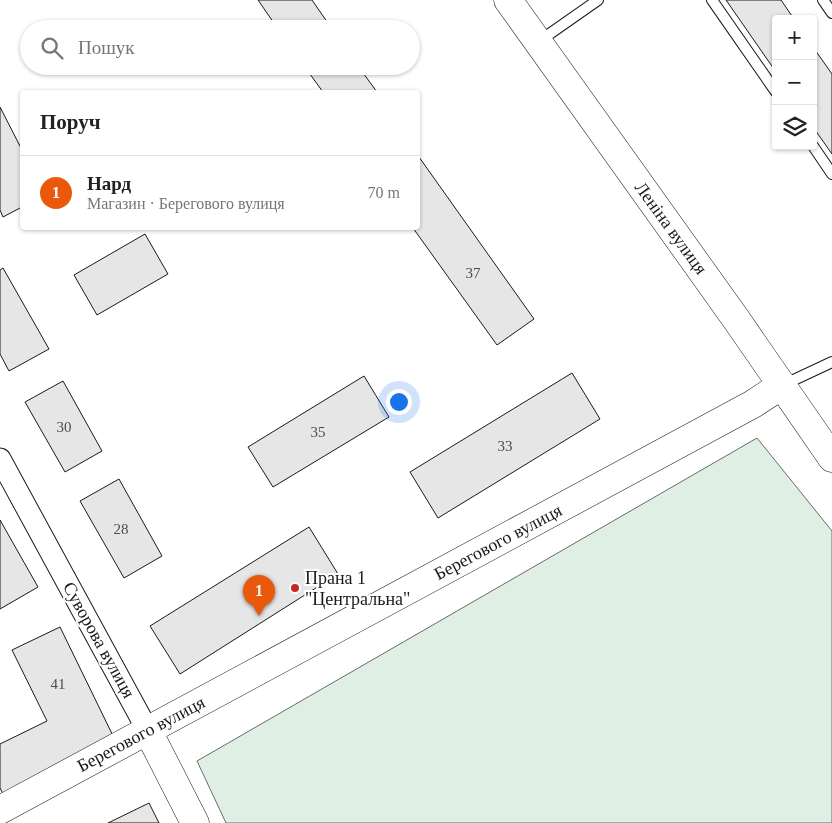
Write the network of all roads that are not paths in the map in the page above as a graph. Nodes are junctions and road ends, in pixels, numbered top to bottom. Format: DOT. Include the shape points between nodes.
graph roads {
  1 [pos="508,0"];
  2 [pos="598,0"];
  3 [pos="712,0"];
  4 [pos="822,0"];
  5 [pos="832,13"];
  6 [pos="537,42"];
  7 [pos="772,86"];
  8 [pos="816,150"];
  9 [pos="832,174"];
  10 [pos="832,362"];
  11 [pos="782,385"];
  12 [pos="832,458"];
  13 [pos="0,459"];
  14 [pos="148,731"];
  15 [pos="0,810"];
  16 [pos="195,823"];
  1 -- 6 [label="street, Леніна вулиця"];
  2 -- 6 [label="lane"];
  3 -- 7 [label="lane"];
  4 -- 5 [label="lane"];
  6 -- 11 [label="street, Леніна вулиця"];
  8 -- 9 [label="lane"];
  10 -- 11 [label="lane"];
  11 -- 12 [label="street, Леніна вулиця"];
  11 -- 14 [label="street, Берегового вулиця" via="753,404"];
  13 -- 14 [label="street, Суворова вулиця"];
  14 -- 15 [label="street, Берегового вулиця"];
  14 -- 16 [label="street, Суворова вулиця"];
}
